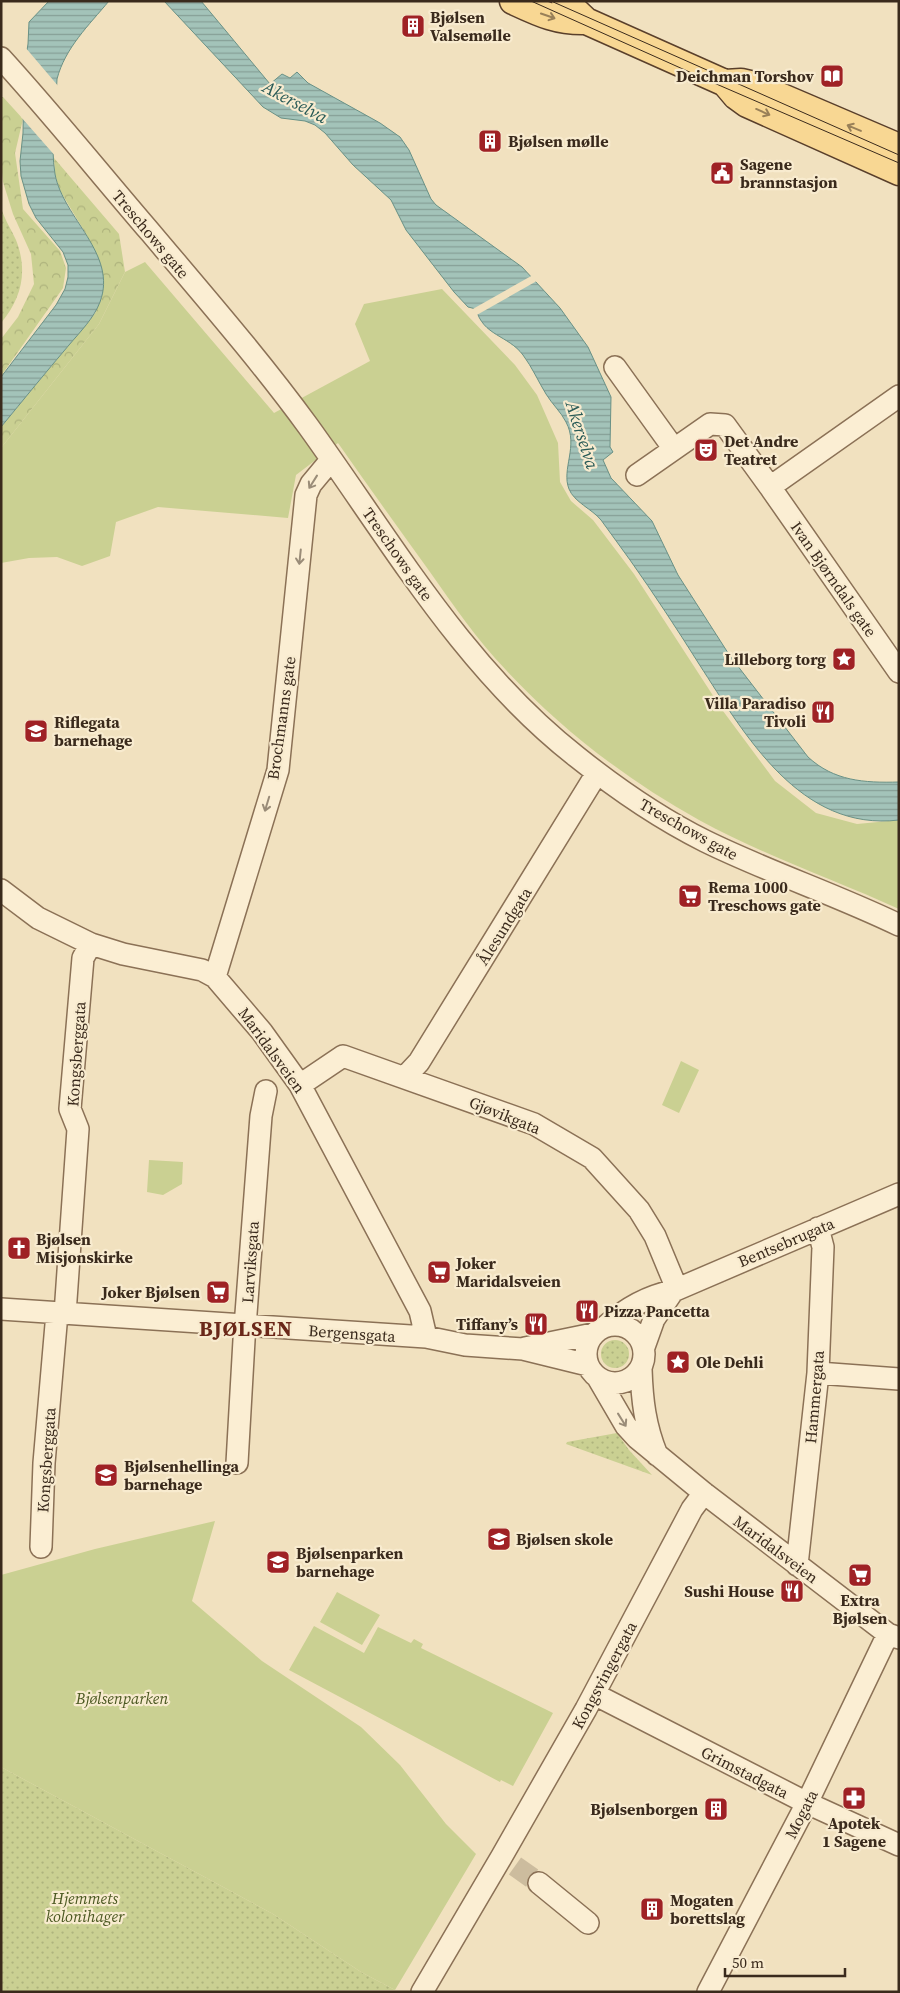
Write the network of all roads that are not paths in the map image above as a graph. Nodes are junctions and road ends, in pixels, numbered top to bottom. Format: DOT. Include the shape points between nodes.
graph roads {
  1 [pos="513,1"];
  2 [pos="565,1"];
  3 [pos="586,21"];
  4 [pos="6,64"];
  5 [pos="725,83"];
  6 [pos="899,147"];
  7 [pos="899,172"];
  8 [pos="615,367"];
  9 [pos="899,396"];
  10 [pos="674,449"];
  11 [pos="331,460"];
  12 [pos="637,475"];
  13 [pos="770,487"];
  14 [pos="899,672"];
  15 [pos="598,773"];
  16 [pos="1,890"];
  17 [pos="899,925"];
  18 [pos="91,944"];
  19 [pos="216,976"];
  20 [pos="405,1077"];
  21 [pos="300,1085"];
  22 [pos="266,1091"];
  23 [pos="899,1194"];
  24 [pos="818,1228"];
  25 [pos="675,1290"];
  26 [pos="1,1309"];
  27 [pos="61,1314"];
  28 [pos="245,1325"];
  29 [pos="600,1330"];
  30 [pos="426,1337"];
  31 [pos="644,1347"];
  32 [pos="523,1349"];
  33 [pos="640,1369"];
  34 [pos="593,1371"];
  35 [pos="818,1373"];
  36 [pos="899,1379"];
  37 [pos="657,1455"];
  38 [pos="237,1463"];
  39 [pos="704,1493"];
  40 [pos="41,1547"];
  41 [pos="797,1565"];
  42 [pos="893,1636"];
  43 [pos="594,1694"];
  44 [pos="806,1803"];
  45 [pos="899,1845"];
  46 [pos="540,1883"];
  47 [pos="588,1923"];
  48 [pos="422,1992"];
  49 [pos="708,1992"];
  1 -- 3 [label="main road, one-way" via="552,18"];
  2 -- 3 [label="main road"];
  3 -- 5 [label="main road"];
  4 -- 11 [label="street, Treschows gate" via="236,334"];
  6 -- 5 [label="main road, one-way" via="754,84"];
  5 -- 7 [label="main road, one-way" via="747,104"];
  8 -- 10 [label="street"];
  9 -- 13 [label="street"];
  10 -- 12 [label="street, Ivan Bjørndals gate"];
  10 -- 13 [label="street, Ivan Bjørndals gate" via="710,424 726,425"];
  11 -- 15 [label="street, Treschows gate" via="422,590 471,653 524,711"];
  11 -- 19 [label="street, Brochmanns gate, one-way" via="306,495 278,770"];
  13 -- 14 [label="street, Ivan Bjørndals gate"];
  15 -- 17 [label="street, Treschows gate" via="649,810 706,841"];
  15 -- 20 [label="street, Ålesundgata" via="424,1054"];
  16 -- 18 [label="street" via="38,918"];
  18 -- 19 [label="street"];
  18 -- 27 [label="street, Kongsberggata" via="83,958 70,1109 78,1129"];
  19 -- 21 [label="street, Maridalsveien"];
  20 -- 21 [label="street, Gjøvikgata" via="343,1056"];
  20 -- 25 [label="street, Gjøvikgata" via="534,1124 592,1158 639,1210 663,1252"];
  21 -- 30 [label="street, Maridalsveien" via="420,1311"];
  22 -- 28 [label="street, Larviksgata" via="261,1116"];
  23 -- 24 [label="street, Bentsebrugata"];
  24 -- 25 [label="street, Bentsebrugata"];
  24 -- 35 [label="street, Hammergata" via="822,1247"];
  25 -- 29 [label="street, Bentsebrugata" via="656,1294"];
  25 -- 31 [label="street" via="654,1319"];
  26 -- 27 [label="street, Bergensgata"];
  27 -- 28 [label="street, Bergensgata"];
  27 -- 40 [label="street, Kongsberggata" via="44,1463"];
  28 -- 30 [label="street, Bergensgata"];
  28 -- 38 [label="street, Larviksgata"];
  29 -- 31 [label="street" via="620,1325 638,1335"];
  29 -- 32 [label="street, Bergensgata"];
  29 -- 34 [label="street" via="586,1349"];
  30 -- 32 [label="street, Bergensgata" via="465,1345"];
  31 -- 33 [label="street" via="644,1362"];
  32 -- 34 [label="street, Bergensgata"];
  33 -- 34 [label="street" via="621,1383 605,1382"];
  33 -- 37 [label="street, Maridalsveien" via="648,1434"];
  34 -- 37 [label="street, Maridalsveien, one-way" via="626,1426"];
  35 -- 36 [label="street"];
  35 -- 41 [label="street, Hammergata"];
  37 -- 39 [label="street, Maridalsveien"];
  39 -- 41 [label="street, Maridalsveien"];
  39 -- 43 [label="street, Kongsvingergata" via="692,1509"];
  41 -- 42 [label="street, Maridalsveien"];
  42 -- 44 [label="street, Mogata"];
  43 -- 44 [label="street, Grimstadgata"];
  43 -- 48 [label="street, Kongsvingergata" via="509,1861"];
  44 -- 45 [label="street, Grimstadgata"];
  44 -- 49 [label="street, Mogata"];
  46 -- 47 [label="street"];
}
